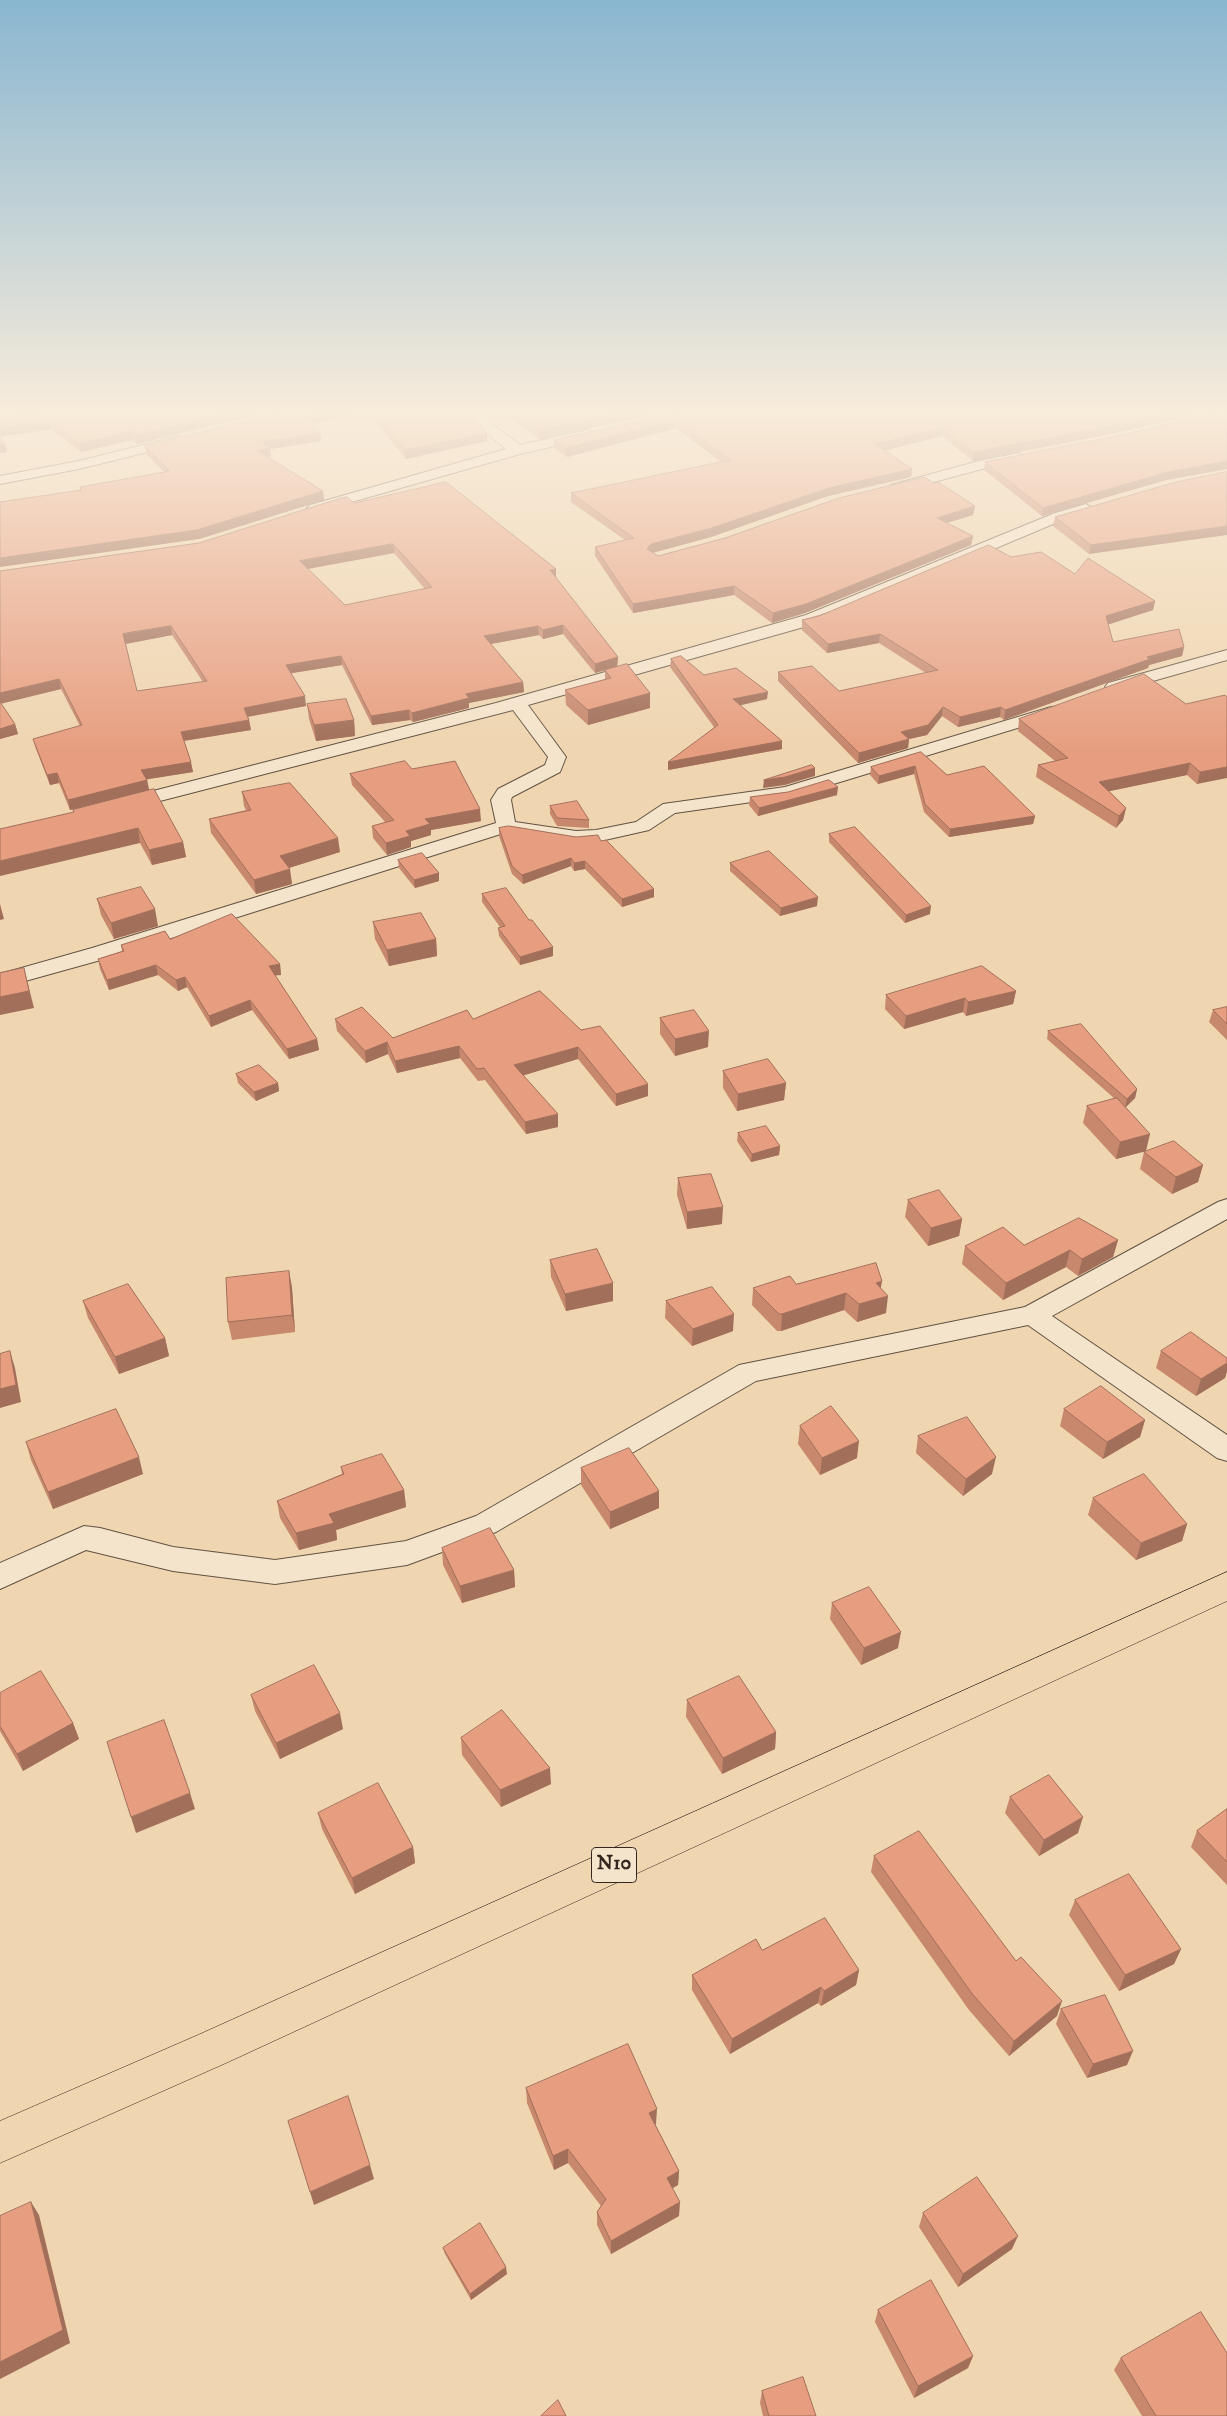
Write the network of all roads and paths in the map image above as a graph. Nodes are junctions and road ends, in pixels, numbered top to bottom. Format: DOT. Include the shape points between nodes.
graph roads {
  1 [pos="1041,524"];
  2 [pos="1227,655"];
  3 [pos="1094,694"];
  4 [pos="518,703"];
  5 [pos="1070,704"];
  6 [pos="106,809"];
  7 [pos="506,826"];
  8 [pos="0,981"];
  9 [pos="1227,1208"];
  10 [pos="1032,1315"];
  11 [pos="1227,1450"];
  12 [pos="0,1578"];
  13 [pos="1227,1586"];
  14 [pos="0,2142"];
  1 -- 4 [label="street" via="812,618"];
  2 -- 3 [label="street"];
  4 -- 6 [label="street"];
  4 -- 7 [label="street" via="557,757 557,762 553,768 505,793 501,800"];
  5 -- 7 [label="street" via="1038,717 787,792 670,808 642,826 596,836"];
  7 -- 8 [label="street"];
  9 -- 10 [label="street"];
  10 -- 11 [label="street"];
  10 -- 12 [label="street" via="749,1372 486,1524 407,1553 275,1572 173,1559 84,1538"];
  13 -- 14 [label="main road, N10" via="212,2049"];
}
